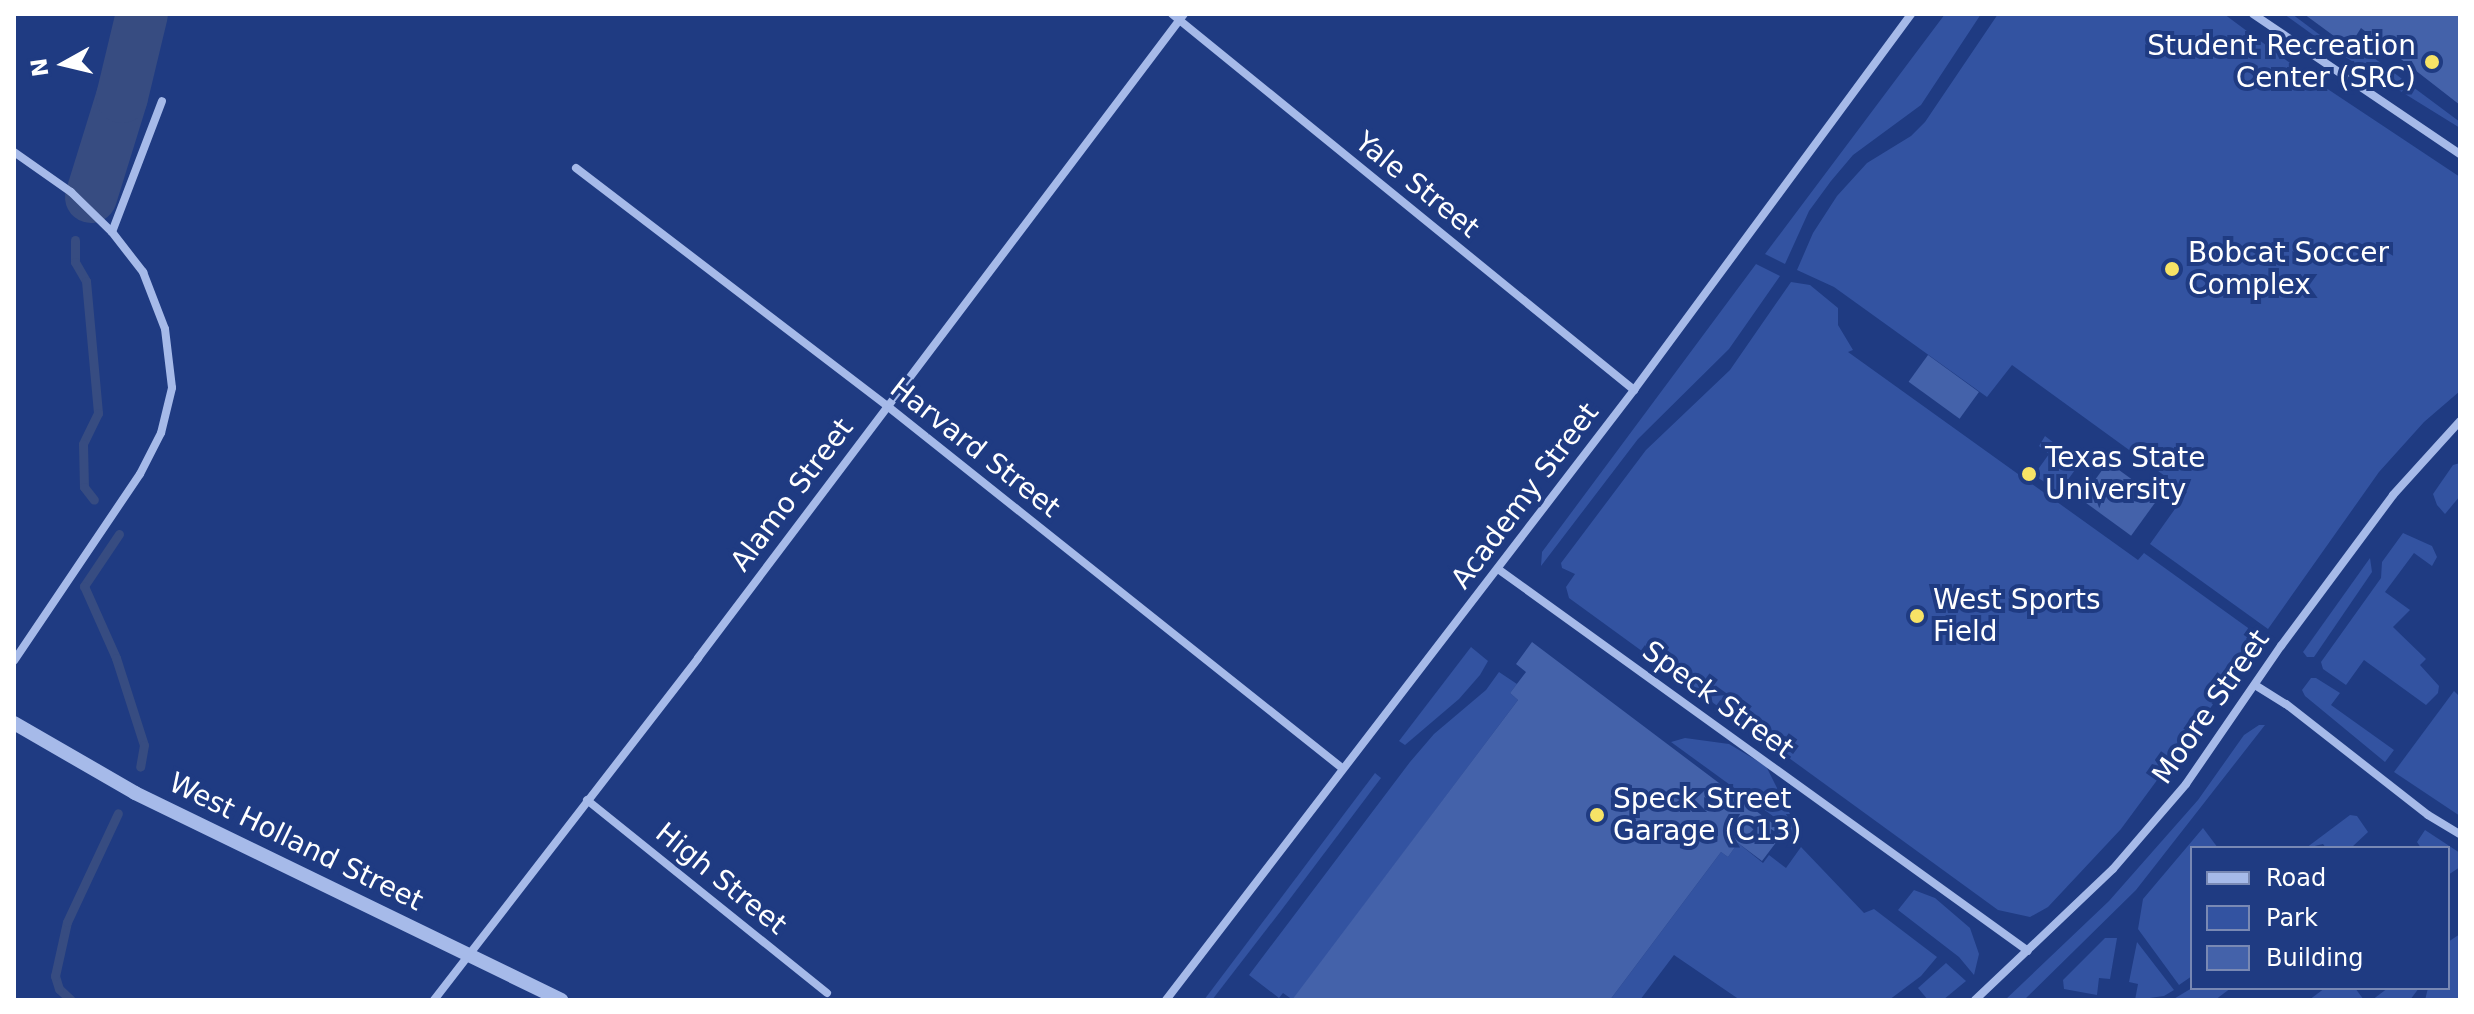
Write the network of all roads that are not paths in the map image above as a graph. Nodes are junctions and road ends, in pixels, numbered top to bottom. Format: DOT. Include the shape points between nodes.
graph roads {
  1 [pos="1911,14"];
  2 [pos="2253,14"];
  3 [pos="1179,16"];
  4 [pos="162,101"];
  5 [pos="14,152"];
  6 [pos="2460,154"];
  7 [pos="576,168"];
  8 [pos="112,232"];
  9 [pos="1634,390"];
  10 [pos="886,405"];
  11 [pos="2460,421"];
  12 [pos="1498,569"];
  13 [pos="14,661"];
  14 [pos="2255,685"];
  15 [pos="14,723"];
  16 [pos="1342,768"];
  17 [pos="587,800"];
  18 [pos="2460,834"];
  19 [pos="2028,951"];
  20 [pos="467,954"];
  21 [pos="827,993"];
  22 [pos="434,1000"];
  23 [pos="561,1000"];
  24 [pos="1166,1000"];
  25 [pos="1975,1000"];
  1 -- 9 [label="street, Academy Street"];
  2 -- 6 [label="street"];
  3 -- 9 [label="street, Yale Street"];
  3 -- 10 [label="street, Alamo Street"];
  4 -- 8 [label="street"];
  5 -- 8 [label="street" via="71,192"];
  7 -- 10 [label="street, Harvard Street"];
  8 -- 13 [label="street" via="143,272 165,329 172,370 168,410 140,474"];
  9 -- 12 [label="street, Academy Street"];
  10 -- 16 [label="street, Harvard Street"];
  10 -- 17 [label="street, Alamo Street"];
  11 -- 14 [label="street, Moore Street" via="2393,495"];
  12 -- 16 [label="street, Academy Street"];
  12 -- 19 [label="street, Speck Street"];
  14 -- 18 [label="street"];
  14 -- 19 [label="street, Moore Street" via="2161,814"];
  15 -- 20 [label="street, West Holland Street" via="135,793"];
  16 -- 24 [label="street, Academy Street"];
  17 -- 20 [label="street, Alamo Street"];
  17 -- 21 [label="street, High Street"];
  19 -- 25 [label="street, Moore Street"];
  20 -- 22 [label="street, Alamo Street"];
  20 -- 23 [label="street, West Holland Street"];
}
